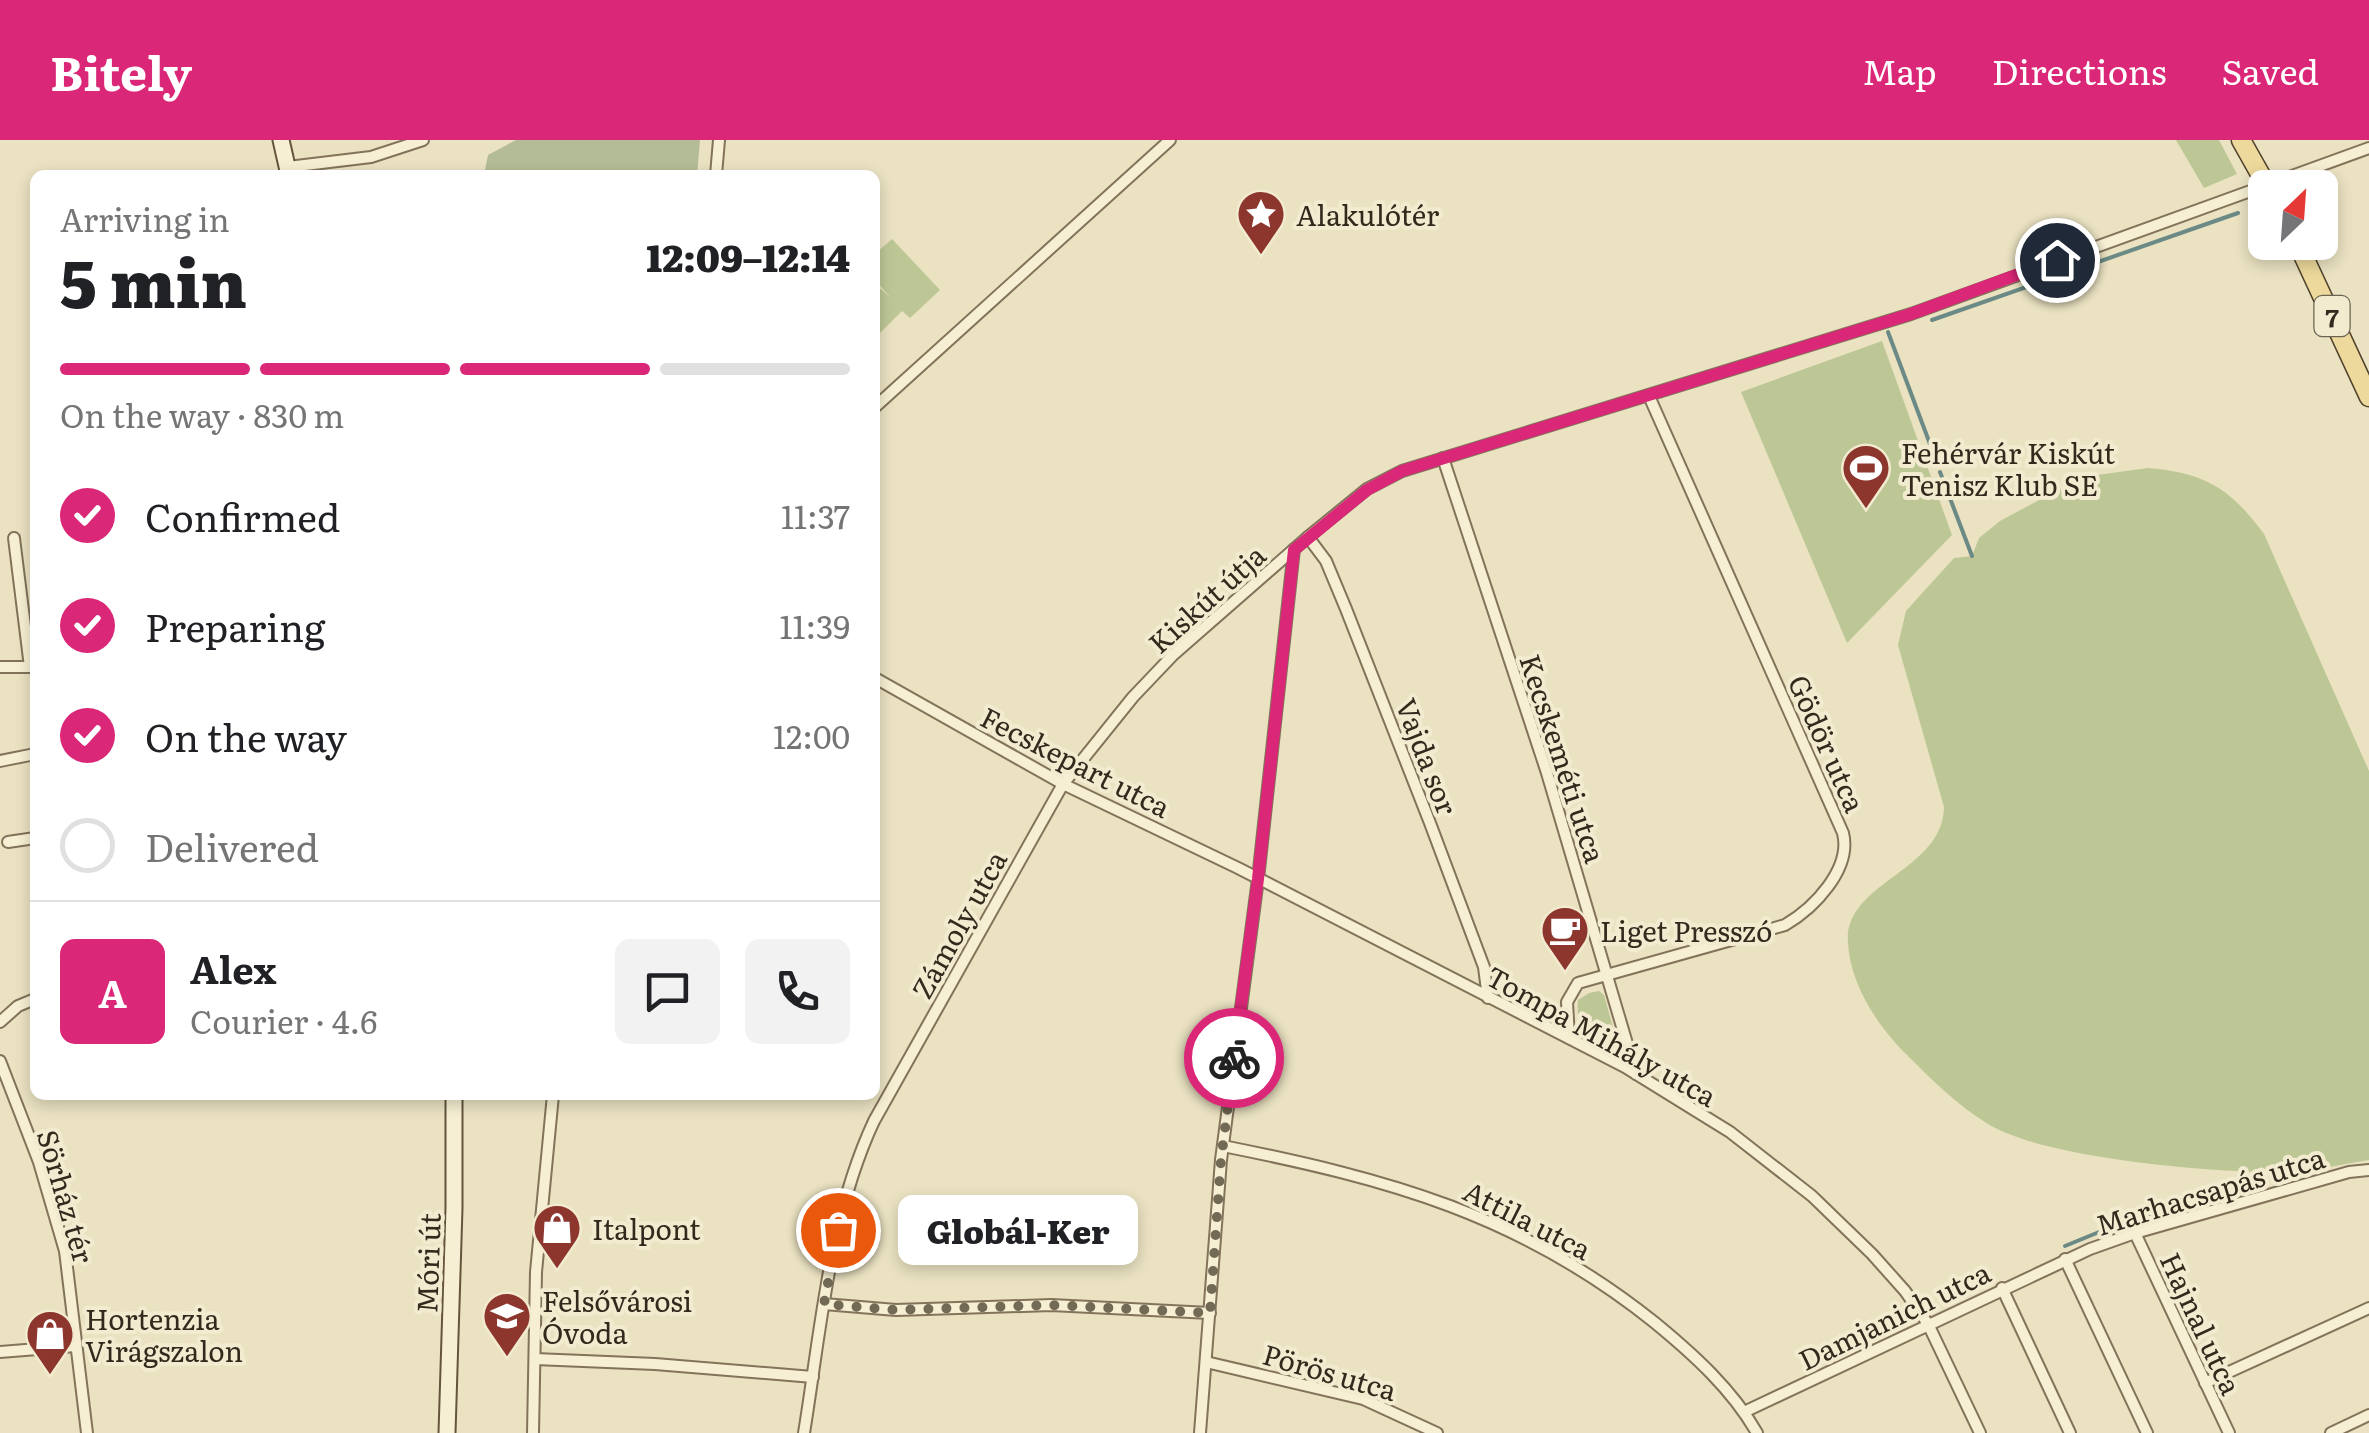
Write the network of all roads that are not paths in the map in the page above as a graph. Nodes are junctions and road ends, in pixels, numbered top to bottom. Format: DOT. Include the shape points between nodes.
graph roads {
  1 [pos="282,140"];
  2 [pos="719,140"];
  3 [pos="1170,140"];
  4 [pos="2242,140"];
  5 [pos="417,141"];
  6 [pos="2369,148"];
  7 [pos="288,170"];
  8 [pos="294,170"];
  9 [pos="716,170"];
  10 [pos="2258,170"];
  11 [pos="2310,170"];
  12 [pos="2248,193"];
  13 [pos="2305,260"];
  14 [pos="1649,396"];
  15 [pos="2369,396"];
  16 [pos="880,401"];
  17 [pos="1442,458"];
  18 [pos="1308,537"];
  19 [pos="14,538"];
  20 [pos="1294,550"];
  21 [pos="30,647"];
  22 [pos="0,667"];
  23 [pos="30,667"];
  24 [pos="880,681"];
  25 [pos="30,755"];
  26 [pos="0,761"];
  27 [pos="1062,784"];
  28 [pos="30,839"];
  29 [pos="8,842"];
  30 [pos="1258,879"];
  31 [pos="1607,974"];
  32 [pos="1488,998"];
  33 [pos="30,1001"];
  34 [pos="1,1020"];
  35 [pos="1569,1038"];
  36 [pos="0,1061"];
  37 [pos="1636,1074"];
  38 [pos="454,1100"];
  39 [pos="553,1100"];
  40 [pos="1223,1146"];
  41 [pos="2369,1170"];
  42 [pos="2135,1232"];
  43 [pos="2064,1259"];
  44 [pos="2002,1288"];
  45 [pos="824,1304"];
  46 [pos="2369,1308"];
  47 [pos="1210,1313"];
  48 [pos="1928,1324"];
  49 [pos="76,1346"];
  50 [pos="0,1352"];
  51 [pos="535,1360"];
  52 [pos="1206,1362"];
  53 [pos="813,1377"];
  54 [pos="2205,1383"];
  55 [pos="1744,1412"];
  56 [pos="2369,1416"];
  57 [pos="87,1433"];
  58 [pos="447,1433"];
  59 [pos="534,1433"];
  60 [pos="804,1433"];
  61 [pos="1200,1433"];
  62 [pos="1437,1433"];
  63 [pos="1757,1433"];
  64 [pos="1980,1433"];
  65 [pos="2070,1433"];
  66 [pos="2147,1433"];
  67 [pos="2229,1433"];
  68 [pos="2330,1433"];
  1 -- 7 [label="main road"];
  2 -- 9 [label="street"];
  3 -- 16 [label="street"];
  4 -- 10 [label="main road"];
  5 -- 8 [label="street"];
  6 -- 11 [label="street, Kiskút útja"];
  12 -- 14 [label="street, Kiskút útja" via="1911,314"];
  13 -- 15 [label="main road, 7"];
  14 -- 17 [label="street, Kiskút útja"];
  14 -- 31 [label="street, Gödör utca" via="1846,848 1812,906 1785,925"];
  17 -- 18 [label="street, Kiskút útja" via="1376,484"];
  17 -- 31 [label="street, Kecskeméti utca"];
  18 -- 20 [label="street, Kiskút útja"];
  18 -- 32 [label="street, Vajda sor" via="1326,561 1374,680 1484,967"];
  19 -- 21 [label="street"];
  20 -- 27 [label="street, Kiskút útja" via="1158,670"];
  20 -- 30 [label="street"];
  22 -- 23 [label="street"];
  24 -- 27 [label="street, Fecskepart utca"];
  25 -- 26 [label="street"];
  27 -- 30 [label="street, Fecskepart utca"];
  27 -- 45 [label="street, Zámoly utca" via="865,1141 845,1200"];
  28 -- 29 [label="street"];
  30 -- 32 [label="street, Tompa Mihály utca"];
  30 -- 40 [label="street"];
  31 -- 35 [label="street" via="1573,989 1566,1011"];
  31 -- 37 [label="street, Kecskeméti utca"];
  32 -- 35 [label="street, Tompa Mihály utca"];
  33 -- 34 [label="street"];
  35 -- 37 [label="street, Tompa Mihály utca"];
  36 -- 49 [label="street, Sörház tér" via="65,1251"];
  37 -- 48 [label="street, Tompa Mihály utca" via="1738,1138 1812,1196 1872,1254"];
  38 -- 58 [label="main road, Móri út"];
  39 -- 51 [label="street"];
  40 -- 47 [label="street"];
  40 -- 55 [label="street, Attila utca" via="1392,1184 1528,1239 1658,1326"];
  41 -- 42 [label="street, Marhacsapás utca"];
  42 -- 43 [label="street, Marhacsapás utca"];
  42 -- 54 [label="street, Hajnal utca"];
  43 -- 44 [label="street, Damjanich utca"];
  43 -- 66 [label="street"];
  44 -- 48 [label="street, Damjanich utca"];
  44 -- 65 [label="street"];
  45 -- 47 [label="street"];
  45 -- 53 [label="street, Zámoly utca"];
  46 -- 54 [label="street"];
  47 -- 52 [label="street"];
  48 -- 55 [label="street, Damjanich utca"];
  48 -- 64 [label="street, Tompa Mihály utca"];
  49 -- 50 [label="street"];
  49 -- 57 [label="street, Sörház tér"];
  51 -- 53 [label="street"];
  51 -- 59 [label="street"];
  52 -- 61 [label="street"];
  52 -- 62 [label="street, Pörös utca" via="1362,1399"];
  53 -- 60 [label="street, Zámoly utca"];
  54 -- 67 [label="street, Hajnal utca"];
  55 -- 63 [label="street, Attila utca"];
  56 -- 68 [label="street"];
}
